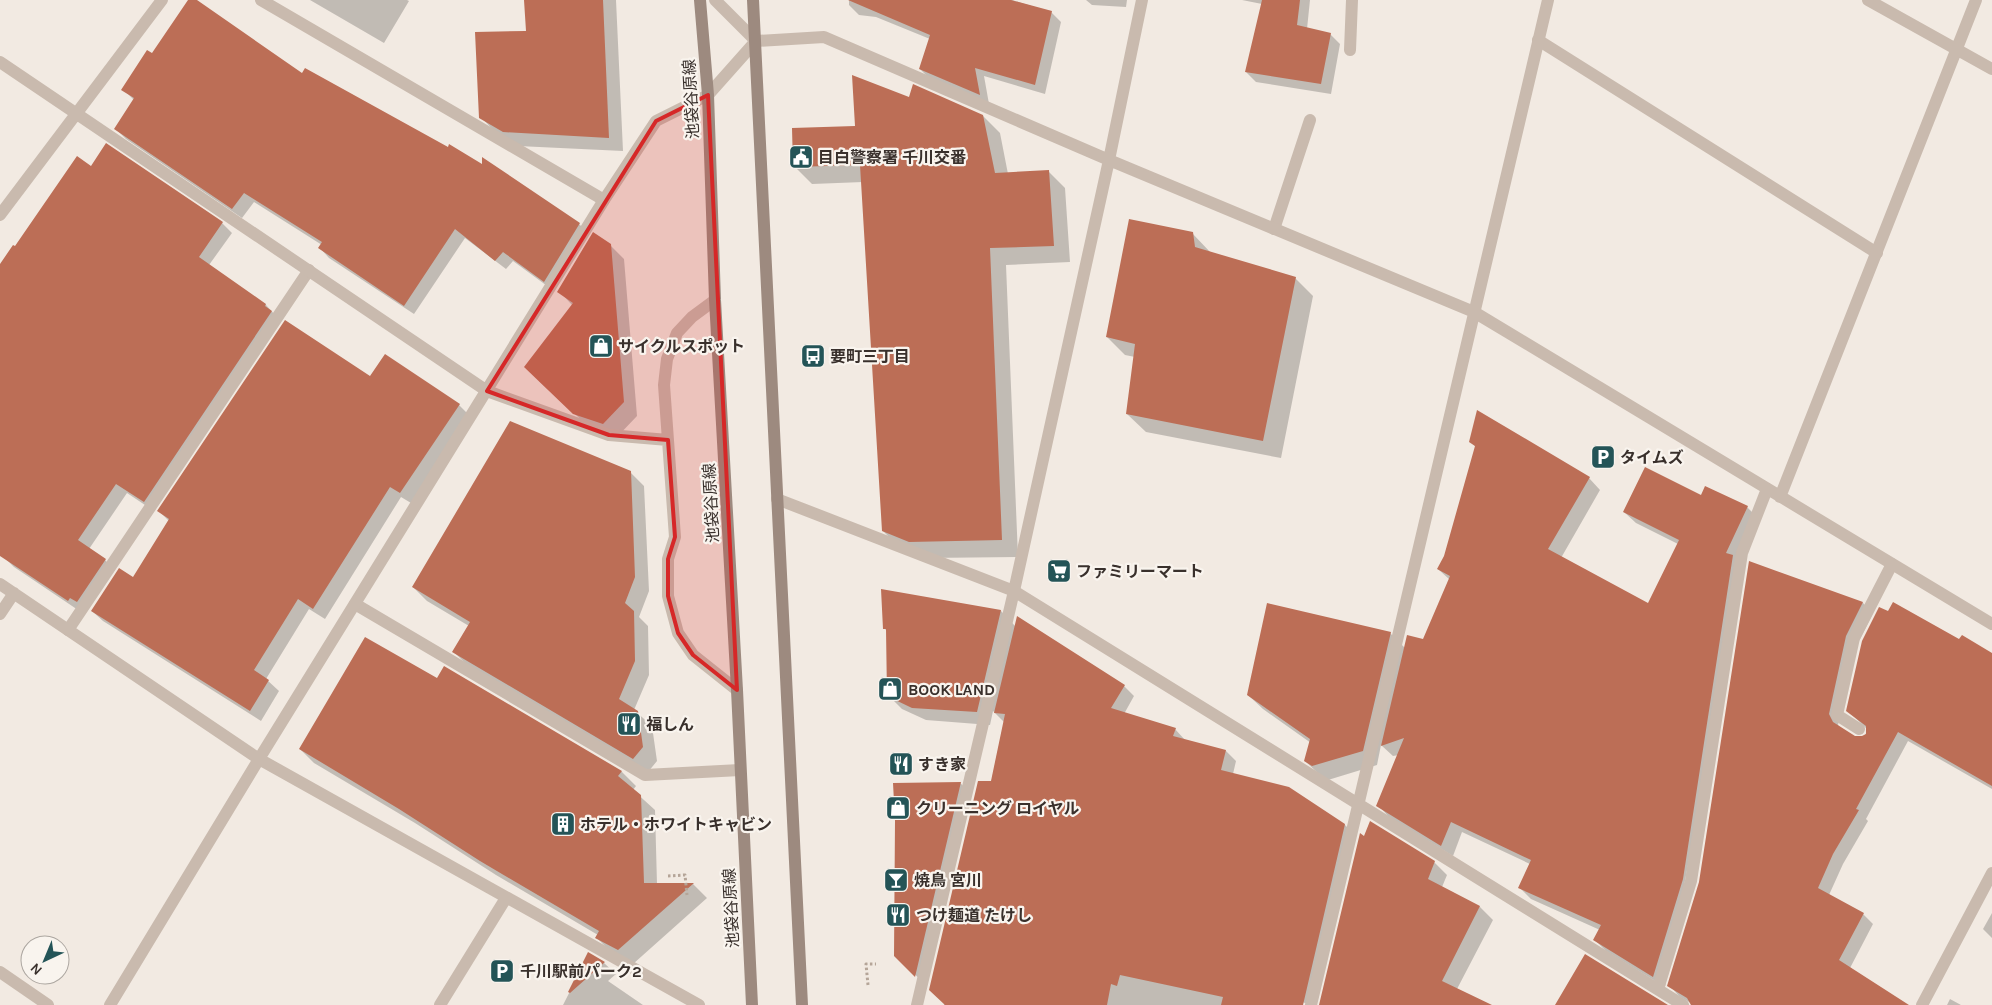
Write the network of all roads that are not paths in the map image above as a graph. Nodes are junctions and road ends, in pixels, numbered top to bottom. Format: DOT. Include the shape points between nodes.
graph roads {
  1 [pos="162,0"];
  2 [pos="261,0"];
  3 [pos="700,0"];
  4 [pos="716,0"];
  5 [pos="753,0"];
  6 [pos="1142,0"];
  7 [pos="1352,0"];
  8 [pos="1548,0"];
  9 [pos="1868,0"];
  10 [pos="1976,0"];
  11 [pos="1538,40"];
  12 [pos="756,41"];
  13 [pos="1350,50"];
  14 [pos="1957,50"];
  15 [pos="0,62"];
  16 [pos="1992,69"];
  17 [pos="708,95"];
  18 [pos="76,114"];
  19 [pos="1310,120"];
  20 [pos="1109,160"];
  21 [pos="604,200"];
  22 [pos="0,215"];
  23 [pos="1274,229"];
  24 [pos="1876,253"];
  25 [pos="309,270"];
  26 [pos="716,300"];
  27 [pos="1474,312"];
  28 [pos="487,391"];
  29 [pos="668,440"];
  30 [pos="1768,489"];
  31 [pos="1780,497"];
  32 [pos="777,499"];
  33 [pos="1892,564"];
  34 [pos="0,584"];
  35 [pos="1014,591"];
  36 [pos="14,593"];
  37 [pos="356,604"];
  38 [pos="0,614"];
  39 [pos="1992,624"];
  40 [pos="68,630"];
  41 [pos="738,690"];
  42 [pos="1858,730"];
  43 [pos="259,759"];
  44 [pos="740,770"];
  45 [pos="1358,803"];
  46 [pos="1992,873"];
  47 [pos="506,898"];
  48 [pos="0,972"];
  49 [pos="1658,989"];
  50 [pos="48,1005"];
  51 [pos="110,1005"];
  52 [pos="440,1005"];
  53 [pos="699,1005"];
  54 [pos="752,1005"];
  55 [pos="802,1005"];
  56 [pos="917,1005"];
  57 [pos="1311,1005"];
  58 [pos="1683,1005"];
  59 [pos="1922,1005"];
  1 -- 18 [label="street"];
  2 -- 21 [label="street"];
  3 -- 17 [label="main road, 池袋谷原線"];
  4 -- 12 [label="street"];
  5 -- 12 [label="main road"];
  6 -- 20 [label="street"];
  7 -- 13 [label="street"];
  8 -- 11 [label="street"];
  9 -- 14 [label="street"];
  10 -- 14 [label="street"];
  11 -- 24 [label="street"];
  11 -- 27 [label="street"];
  12 -- 17 [label="street"];
  12 -- 20 [label="street" via="824,37"];
  12 -- 32 [label="main road"];
  14 -- 16 [label="street"];
  14 -- 24 [label="street"];
  15 -- 18 [label="street"];
  17 -- 21 [label="street" via="656,121"];
  17 -- 26 [label="main road, 池袋谷原線"];
  18 -- 22 [label="street"];
  18 -- 25 [label="street"];
  19 -- 23 [label="street"];
  20 -- 23 [label="street"];
  20 -- 35 [label="street"];
  21 -- 28 [label="street"];
  23 -- 27 [label="street"];
  24 -- 31 [label="street"];
  25 -- 28 [label="street"];
  25 -- 40 [label="street"];
  26 -- 29 [label="street" via="692,316 677,333 667,359 664,385"];
  26 -- 41 [label="main road, 池袋谷原線"];
  27 -- 30 [label="street"];
  27 -- 45 [label="street"];
  28 -- 29 [label="street" via="609,435"];
  28 -- 37 [label="street"];
  29 -- 41 [label="street" via="675,537 668,559 668,596 678,633 693,655"];
  30 -- 31 [label="street"];
  30 -- 49 [label="street" via="1742,553 1691,881"];
  31 -- 33 [label="street"];
  32 -- 35 [label="street"];
  32 -- 55 [label="main road"];
  33 -- 39 [label="street"];
  33 -- 42 [label="street" via="1854,638 1837,715"];
  34 -- 36 [label="street"];
  35 -- 45 [label="street"];
  35 -- 56 [label="street"];
  36 -- 38 [label="street"];
  36 -- 40 [label="street"];
  37 -- 43 [label="street"];
  37 -- 44 [label="street" via="645,774"];
  40 -- 43 [label="street"];
  41 -- 44 [label="main road, 池袋谷原線"];
  43 -- 47 [label="street"];
  43 -- 51 [label="street"];
  44 -- 54 [label="main road, 池袋谷原線"];
  45 -- 49 [label="street"];
  45 -- 57 [label="street"];
  46 -- 59 [label="street"];
  47 -- 52 [label="street"];
  47 -- 53 [label="street"];
  48 -- 50 [label="street"];
  49 -- 58 [label="street"];
}
